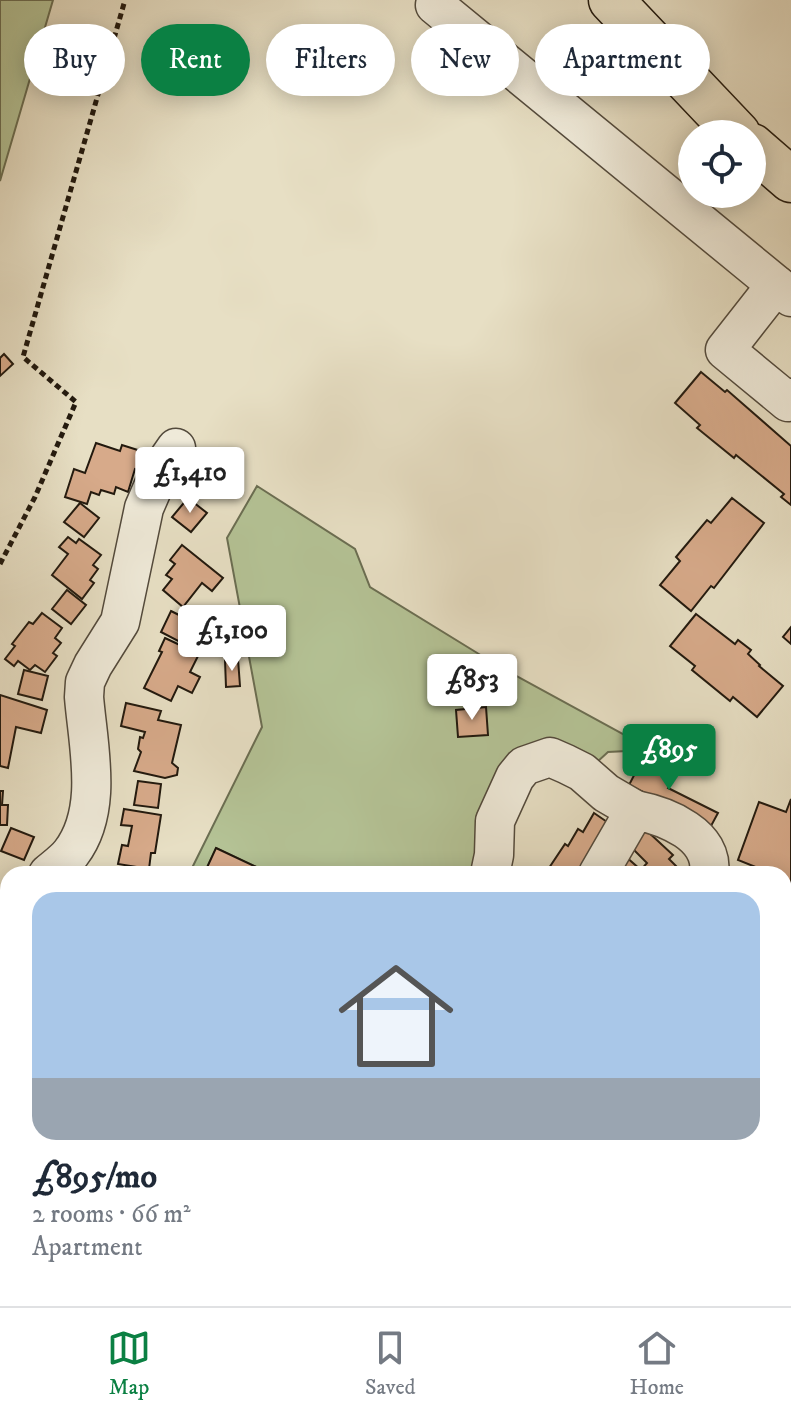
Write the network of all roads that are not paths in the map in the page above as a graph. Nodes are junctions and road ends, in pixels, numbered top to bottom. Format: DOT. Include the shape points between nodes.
graph roads {
  1 [pos="437,0"];
  2 [pos="611,0"];
  3 [pos="725,120"];
  4 [pos="766,158"];
  5 [pos="791,180"];
  6 [pos="783,291"];
  7 [pos="791,398"];
  8 [pos="176,448"];
  9 [pos="635,810"];
  10 [pos="57,866"];
  11 [pos="492,866"];
  12 [pos="603,866"];
  13 [pos="710,866"];
  1 -- 6 [label="street" via="435,5"];
  2 -- 3 [label="main road"];
  4 -- 5 [label="main road"];
  6 -- 7 [label="street" via="725,350 788,402"];
  8 -- 10 [label="street" via="144,508 120,622 85,682 91,792 86,828"];
  9 -- 11 [label="street" via="582,772 550,757 524,766 495,821"];
  9 -- 12 [label="street"];
  9 -- 13 [label="street" via="686,830 699,840"];
}
